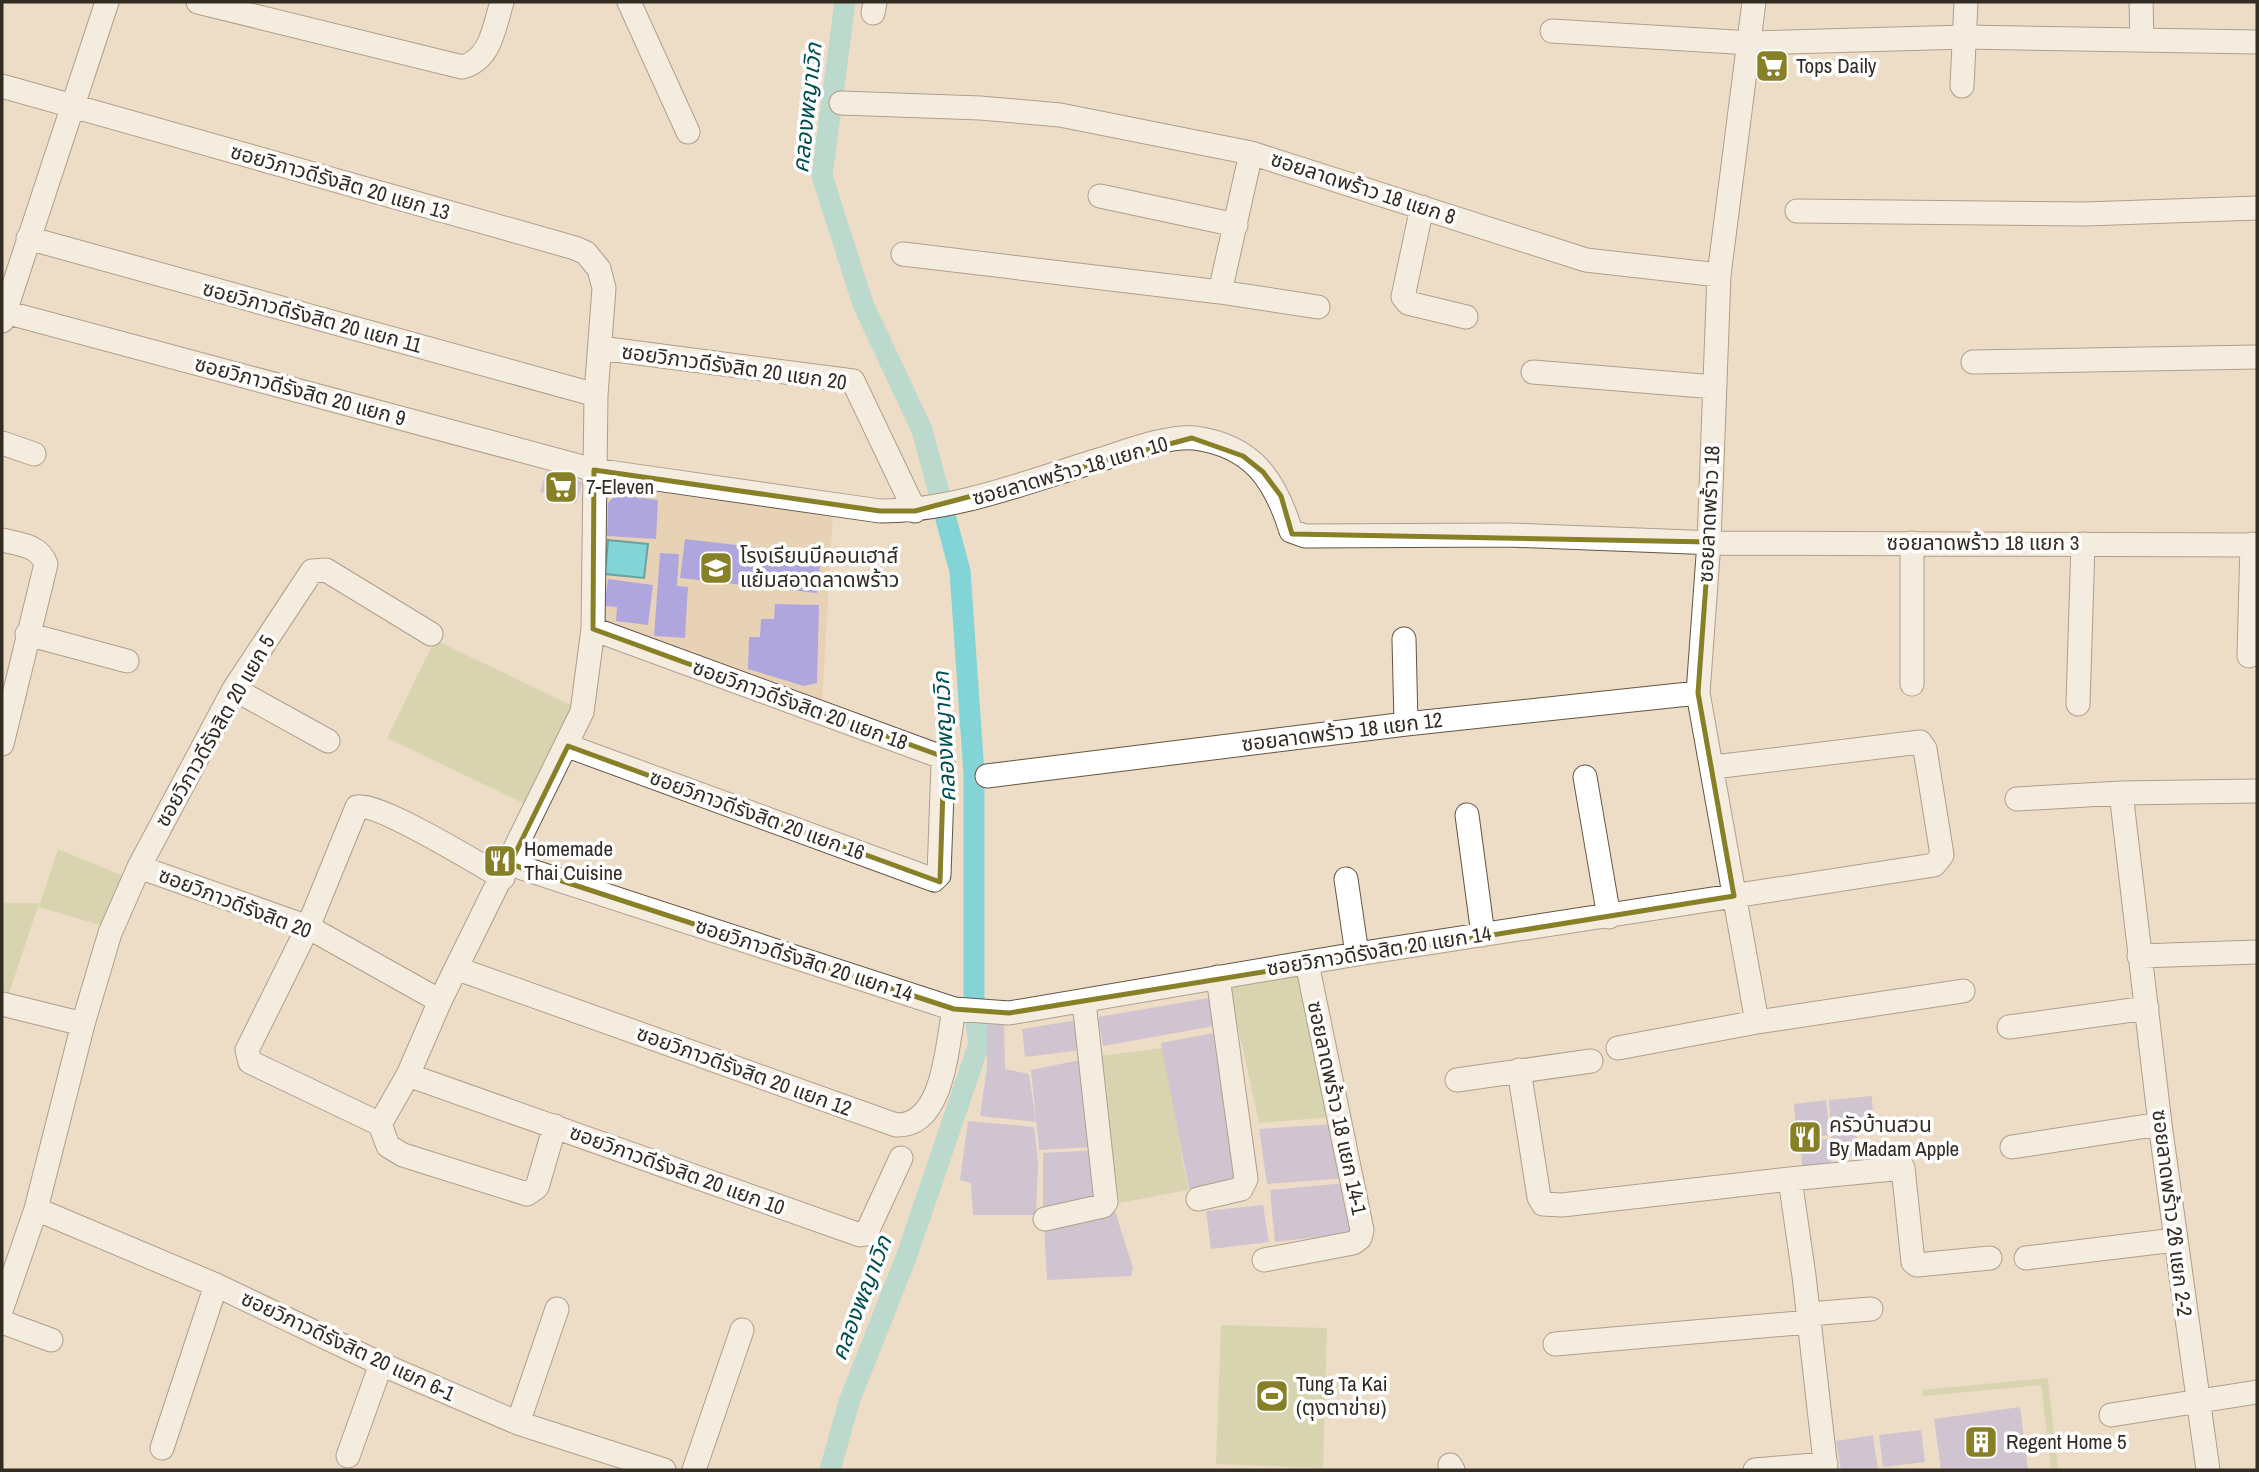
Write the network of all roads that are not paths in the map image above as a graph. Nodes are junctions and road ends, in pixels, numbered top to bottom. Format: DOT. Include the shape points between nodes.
graph roads {
  1 [pos="107,2"];
  2 [pos="198,2"];
  3 [pos="502,2"];
  4 [pos="629,2"];
  5 [pos="1754,2"];
  6 [pos="1966,2"];
  7 [pos="2141,2"];
  8 [pos="1552,31"];
  9 [pos="1965,37"];
  10 [pos="2142,40"];
  11 [pos="2257,42"];
  12 [pos="1751,43"];
  13 [pos="2,86"];
  14 [pos="1962,86"];
  15 [pos="841,103"];
  16 [pos="73,107"];
  17 [pos="688,132"];
  18 [pos="1251,153"];
  19 [pos="1100,196"];
  20 [pos="1422,206"];
  21 [pos="2257,208"];
  22 [pos="1797,211"];
  23 [pos="1236,225"];
  24 [pos="29,238"];
  25 [pos="902,254"];
  26 [pos="1719,275"];
  27 [pos="1220,292"];
  28 [pos="1318,307"];
  29 [pos="3,317"];
  30 [pos="1466,317"];
  31 [pos="600,348"];
  32 [pos="2257,357"];
  33 [pos="1973,362"];
  34 [pos="1534,372"];
  35 [pos="1715,387"];
  36 [pos="596,395"];
  37 [pos="2,443"];
  38 [pos="34,454"];
  39 [pos="594,471"];
  40 [pos="915,511"];
  41 [pos="2,540"];
  42 [pos="1709,542"];
  43 [pos="1912,543"];
  44 [pos="2083,544"];
  45 [pos="2255,544"];
  46 [pos="593,629"];
  47 [pos="26,634"];
  48 [pos="431,634"];
  49 [pos="1404,639"];
  50 [pos="2249,656"];
  51 [pos="127,661"];
  52 [pos="1912,684"];
  53 [pos="234,690"];
  54 [pos="1698,693"];
  55 [pos="2078,704"];
  56 [pos="1406,724"];
  57 [pos="328,741"];
  58 [pos="2,744"];
  59 [pos="568,746"];
  60 [pos="1714,767"];
  61 [pos="987,776"];
  62 [pos="1585,777"];
  63 [pos="2257,791"];
  64 [pos="2121,793"];
  65 [pos="2017,799"];
  66 [pos="1467,815"];
  67 [pos="139,867"];
  68 [pos="940,869"];
  69 [pos="507,871"];
  70 [pos="1346,879"];
  71 [pos="1734,896"];
  72 [pos="1609,916"];
  73 [pos="307,927"];
  74 [pos="1483,935"];
  75 [pos="2257,952"];
  76 [pos="1357,954"];
  77 [pos="2139,956"];
  78 [pos="1307,963"];
  79 [pos="458,969"];
  80 [pos="1218,977"];
  81 [pos="1963,991"];
  82 [pos="440,1001"];
  83 [pos="1084,1002"];
  84 [pos="2,1004"];
  85 [pos="2147,1008"];
  86 [pos="954,1009"];
  87 [pos="1757,1022"];
  88 [pos="83,1024"];
  89 [pos="2008,1027"];
  90 [pos="1618,1048"];
  91 [pos="1591,1060"];
  92 [pos="1518,1069"];
  93 [pos="408,1075"];
  94 [pos="1457,1080"];
  95 [pos="2160,1124"];
  96 [pos="380,1125"];
  97 [pos="555,1126"];
  98 [pos="2012,1147"];
  99 [pos="901,1158"];
  100 [pos="1790,1179"];
  101 [pos="1198,1199"];
  102 [pos="36,1209"];
  103 [pos="1045,1219"];
  104 [pos="2175,1240"];
  105 [pos="1990,1258"];
  106 [pos="2026,1258"];
  107 [pos="1264,1260"];
  108 [pos="216,1285"];
  109 [pos="2,1308"];
  110 [pos="556,1309"];
  111 [pos="1871,1309"];
  112 [pos="2,1318"];
  113 [pos="1809,1318"];
  114 [pos="742,1330"];
  115 [pos="51,1340"];
  116 [pos="1555,1344"];
  117 [pos="380,1364"];
  118 [pos="2257,1392"];
  119 [pos="2198,1402"];
  120 [pos="2111,1415"];
  121 [pos="518,1423"];
  122 [pos="162,1448"];
  123 [pos="348,1456"];
  124 [pos="1826,1467"];
  125 [pos="650,1468"];
  126 [pos="694,1470"];
  127 [pos="1755,1470"];
  128 [pos="2208,1470"];
  1 -- 16 [label="street"];
  2 -- 3 [label="street" via="462,67 482,58"];
  4 -- 17 [label="street"];
  5 -- 12 [label="street, ซอยลาดพร้าว 18"];
  6 -- 9 [label="street"];
  7 -- 10 [label="street"];
  8 -- 12 [label="street"];
  9 -- 10 [label="street"];
  9 -- 12 [label="street"];
  9 -- 14 [label="street"];
  10 -- 11 [label="street"];
  12 -- 26 [label="street, ซอยลาดพร้าว 18"];
  13 -- 16 [label="street, ซอยวิภาวดีรังสิต 20 แยก 13"];
  15 -- 18 [label="street" via="1060,115"];
  16 -- 24 [label="street"];
  16 -- 31 [label="street, ซอยวิภาวดีรังสิต 20 แยก 13" via="586,253 599,269 604,288"];
  18 -- 20 [label="street, ซอยลาดพร้าว 18 แยก 8"];
  18 -- 23 [label="street, ซอยลาดพร้าว 18 แยก 8"];
  19 -- 23 [label="street"];
  20 -- 26 [label="street, ซอยลาดพร้าว 18 แยก 8" via="1586,260"];
  20 -- 30 [label="street" via="1402,291 1404,300"];
  21 -- 22 [label="street" via="2086,214"];
  23 -- 27 [label="street, ซอยลาดพร้าว 18 แยก 8"];
  24 -- 29 [label="street"];
  24 -- 36 [label="street, ซอยวิภาวดีรังสิต 20 แยก 11"];
  25 -- 27 [label="street"];
  26 -- 35 [label="street, ซอยลาดพร้าว 18"];
  27 -- 28 [label="street"];
  29 -- 39 [label="street, ซอยวิภาวดีรังสิต 20 แยก 9"];
  31 -- 36 [label="street"];
  31 -- 40 [label="street, ซอยวิภาวดีรังสิต 20 แยก 20" via="853,381"];
  32 -- 33 [label="street"];
  34 -- 35 [label="street"];
  35 -- 42 [label="street, ซอยลาดพร้าว 18"];
  36 -- 39 [label="street"];
  37 -- 38 [label="street"];
  39 -- 40 [label="street, ซอยลาดพร้าว 18 แยก 10" via="880,511"];
  39 -- 46 [label="street"];
  40 -- 42 [label="street, ซอยลาดพร้าว 18 แยก 10" via="957,503 1146,445 1192,438 1217,443 1263,472 1280,496 1294,534"];
  41 -- 47 [label="street" via="36,549 46,564"];
  42 -- 43 [label="street, ซอยลาดพร้าว 18 แยก 3"];
  42 -- 54 [label="street, ซอยลาดพร้าว 18"];
  43 -- 44 [label="street, ซอยลาดพร้าว 18 แยก 3"];
  43 -- 52 [label="street"];
  44 -- 45 [label="street, ซอยลาดพร้าว 18 แยก 3"];
  44 -- 55 [label="street"];
  45 -- 50 [label="street"];
  46 -- 59 [label="street" via="582,712"];
  46 -- 68 [label="street, ซอยวิภาวดีรังสิต 20 แยก 18" via="939,756 943,764"];
  47 -- 51 [label="street"];
  47 -- 58 [label="street"];
  48 -- 53 [label="street, ซอยวิภาวดีรังสิต 20 แยก 5" via="318,569 308,576"];
  49 -- 56 [label="street"];
  53 -- 57 [label="street"];
  53 -- 67 [label="street, ซอยวิภาวดีรังสิต 20 แยก 5"];
  54 -- 56 [label="street, ซอยลาดพร้าว 18 แยก 12"];
  54 -- 60 [label="street, ซอยลาดพร้าว 18"];
  56 -- 61 [label="street, ซอยลาดพร้าว 18 แยก 12"];
  59 -- 68 [label="street, ซอยวิภาวดีรังสิต 20 แยก 16" via="934,880"];
  59 -- 69 [label="street"];
  60 -- 71 [label="street, ซอยลาดพร้าว 18"];
  60 -- 71 [label="street, ซอยวิภาวดีรังสิต 20 แยก 14" via="1920,742 1930,777 1941,855 1934,865"];
  62 -- 72 [label="street"];
  63 -- 64 [label="street"];
  64 -- 65 [label="street"];
  64 -- 77 [label="street, ซอยลาดพร้าว 26 แยก 2-2"];
  66 -- 74 [label="street"];
  67 -- 73 [label="street, ซอยวิภาวดีรังสิต 20"];
  67 -- 88 [label="street, ซอยวิภาวดีรังสิต 20" via="110,933"];
  69 -- 73 [label="street, ซอยวิภาวดีรังสิต 20 แยก 14" via="363,806 352,814"];
  69 -- 79 [label="street"];
  69 -- 86 [label="street, ซอยวิภาวดีรังสิต 20 แยก 14"];
  70 -- 76 [label="street"];
  71 -- 72 [label="street, ซอยวิภาวดีรังสิต 20 แยก 14"];
  71 -- 87 [label="street, ซอยลาดพร้าว 18"];
  72 -- 74 [label="street, ซอยวิภาวดีรังสิต 20 แยก 14"];
  73 -- 82 [label="street, ซอยวิภาวดีรังสิต 20"];
  73 -- 96 [label="street" via="247,1056 250,1062"];
  74 -- 76 [label="street, ซอยวิภาวดีรังสิต 20 แยก 14"];
  75 -- 77 [label="street"];
  76 -- 78 [label="street, ซอยวิภาวดีรังสิต 20 แยก 14"];
  77 -- 85 [label="street, ซอยลาดพร้าว 26 แยก 2-2"];
  78 -- 80 [label="street, ซอยวิภาวดีรังสิต 20 แยก 14"];
  78 -- 107 [label="street, ซอยลาดพร้าว 18 แยก 14-1" via="1362,1230 1353,1243"];
  79 -- 82 [label="street"];
  79 -- 86 [label="street, ซอยวิภาวดีรังสิต 20 แยก 12" via="896,1125 914,1125 936,1095"];
  80 -- 83 [label="street, ซอยวิภาวดีรังสิต 20 แยก 14"];
  80 -- 101 [label="street" via="1247,1179 1241,1189"];
  81 -- 87 [label="street"];
  82 -- 93 [label="street"];
  83 -- 86 [label="street, ซอยวิภาวดีรังสิต 20 แยก 14" via="1009,1013"];
  83 -- 103 [label="street" via="1105,1202"];
  84 -- 88 [label="street"];
  85 -- 89 [label="street"];
  85 -- 95 [label="street, ซอยลาดพร้าว 26 แยก 2-2"];
  87 -- 90 [label="street"];
  88 -- 102 [label="street, ซอยวิภาวดีรังสิต 20"];
  91 -- 92 [label="street"];
  92 -- 94 [label="street"];
  92 -- 100 [label="street" via="1543,1204"];
  93 -- 96 [label="street"];
  93 -- 97 [label="street, ซอยวิภาวดีรังสิต 20 แยก 10"];
  95 -- 98 [label="street"];
  95 -- 104 [label="street, ซอยลาดพร้าว 26 แยก 2-2"];
  96 -- 97 [label="street" via="388,1146 403,1155 527,1194 537,1187"];
  97 -- 99 [label="street, ซอยวิภาวดีรังสิต 20 แยก 10" via="860,1235 866,1234"];
  100 -- 105 [label="street" via="1903,1168 1913,1262"];
  100 -- 113 [label="street"];
  102 -- 108 [label="street, ซอยวิภาวดีรังสิต 20 แยก 6-1"];
  102 -- 109 [label="street, ซอยวิภาวดีรังสิต 20"];
  104 -- 106 [label="street"];
  104 -- 119 [label="street, ซอยลาดพร้าว 26 แยก 2-2"];
  108 -- 117 [label="street, ซอยวิภาวดีรังสิต 20 แยก 6-1"];
  108 -- 122 [label="street"];
  110 -- 121 [label="street"];
  111 -- 113 [label="street"];
  112 -- 115 [label="street" via="2,1322"];
  113 -- 116 [label="street"];
  113 -- 124 [label="street"];
  114 -- 126 [label="street"];
  117 -- 121 [label="street, ซอยวิภาวดีรังสิต 20 แยก 6-1"];
  117 -- 123 [label="street"];
  118 -- 119 [label="street"];
  119 -- 120 [label="street"];
  119 -- 128 [label="street, ซอยลาดพร้าว 26 แยก 2-2"];
  121 -- 125 [label="street, ซอยวิภาวดีรังสิต 20 แยก 6-1"];
  124 -- 127 [label="street"];
}
